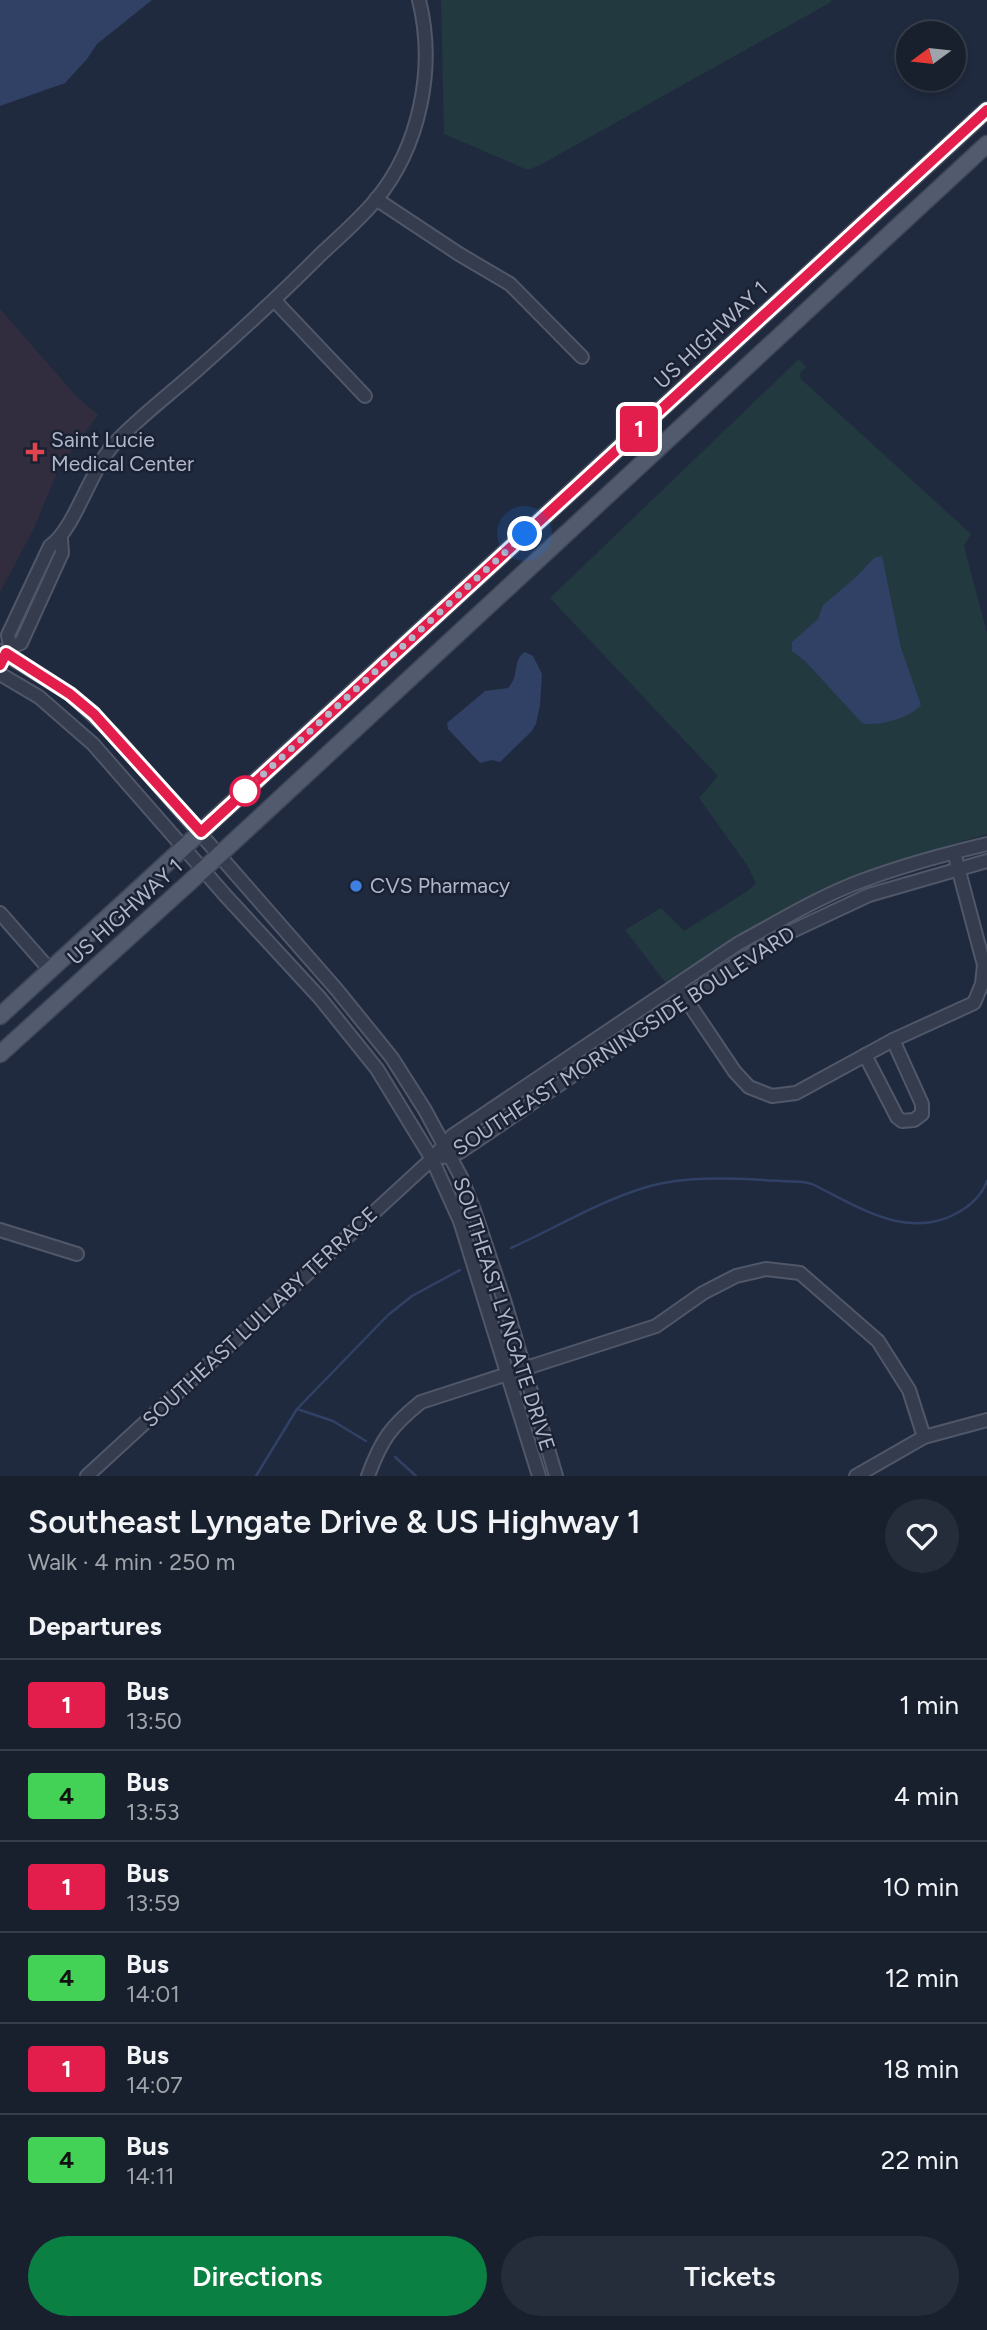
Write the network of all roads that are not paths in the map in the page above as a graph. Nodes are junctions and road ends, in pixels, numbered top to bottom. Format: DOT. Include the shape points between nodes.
graph roads {
  1 [pos="419,0"];
  2 [pos="987,110"];
  3 [pos="987,144"];
  4 [pos="376,199"];
  5 [pos="274,300"];
  6 [pos="582,357"];
  7 [pos="365,396"];
  8 [pos="648,422"];
  9 [pos="625,442"];
  10 [pos="646,458"];
  11 [pos="616,487"];
  12 [pos="4,654"];
  13 [pos="0,674"];
  14 [pos="201,832"];
  15 [pos="987,844"];
  16 [pos="184,848"];
  17 [pos="954,852"];
  18 [pos="220,854"];
  19 [pos="987,861"];
  20 [pos="958,868"];
  21 [pos="204,869"];
  22 [pos="813,904"];
  23 [pos="0,913"];
  24 [pos="819,918"];
  25 [pos="50,970"];
  26 [pos="678,986"];
  27 [pos="686,999"];
  28 [pos="0,1016"];
  29 [pos="893,1040"];
  30 [pos="0,1054"];
  31 [pos="865,1055"];
  32 [pos="559,1065"];
  33 [pos="568,1079"];
  34 [pos="447,1151"];
  35 [pos="432,1159"];
  36 [pos="0,1230"];
  37 [pos="77,1254"];
  38 [pos="524,1369"];
  39 [pos="508,1373"];
  40 [pos="987,1420"];
  41 [pos="925,1437"];
  42 [pos="87,1476"];
  43 [pos="368,1476"];
  44 [pos="539,1476"];
  45 [pos="556,1476"];
  46 [pos="856,1476"];
  1 -- 4 [label="street" via="426,66 419,111 400,161"];
  2 -- 8 [label="main road, US HIGHWAY 1"];
  3 -- 10 [label="main road, US HIGHWAY 1"];
  4 -- 5 [label="street"];
  4 -- 6 [label="street" via="510,284"];
  5 -- 7 [label="street"];
  5 -- 12 [label="street" via="114,445 92,476 61,539 62,552 21,643"];
  8 -- 9 [label="main road, US HIGHWAY 1"];
  8 -- 10 [label="main road" via="641,445"];
  9 -- 11 [label="main road" via="628,458"];
  9 -- 14 [label="main road, US HIGHWAY 1"];
  10 -- 11 [label="main road, US HIGHWAY 1"];
  11 -- 18 [label="main road, US HIGHWAY 1"];
  12 -- 14 [label="street, SOUTHEAST LYNGATE DRIVE" via="94,714"];
  13 -- 16 [label="street, SOUTHEAST LYNGATE DRIVE" via="39,697 93,744"];
  14 -- 16 [label="main road, US HIGHWAY 1"];
  14 -- 18 [label="street, SOUTHEAST LYNGATE DRIVE"];
  15 -- 17 [label="street, SOUTHEAST MORNINGSIDE BOULEVARD"];
  16 -- 21 [label="street, SOUTHEAST LYNGATE DRIVE"];
  16 -- 25 [label="main road, US HIGHWAY 1"];
  17 -- 20 [label="street"];
  17 -- 22 [label="street, SOUTHEAST MORNINGSIDE BOULEVARD" via="863,881"];
  18 -- 21 [label="main road, US HIGHWAY 1"];
  18 -- 34 [label="street, SOUTHEAST LYNGATE DRIVE" via="392,1058"];
  19 -- 20 [label="street, SOUTHEAST MORNINGSIDE BOULEVARD"];
  20 -- 24 [label="street, SOUTHEAST MORNINGSIDE BOULEVARD" via="869,895"];
  20 -- 29 [label="street" via="984,965 982,984 974,1003"];
  21 -- 30 [label="main road, US HIGHWAY 1"];
  21 -- 35 [label="street, SOUTHEAST LYNGATE DRIVE" via="377,1069"];
  22 -- 24 [label="street"];
  22 -- 26 [label="street, SOUTHEAST MORNINGSIDE BOULEVARD" via="739,943"];
  23 -- 25 [label="street"];
  24 -- 27 [label="street, SOUTHEAST MORNINGSIDE BOULEVARD" via="747,957"];
  25 -- 28 [label="main road, US HIGHWAY 1"];
  26 -- 27 [label="street"];
  26 -- 32 [label="street, SOUTHEAST MORNINGSIDE BOULEVARD"];
  27 -- 31 [label="street" via="735,1072 749,1087 772,1096 796,1093"];
  27 -- 33 [label="street, SOUTHEAST MORNINGSIDE BOULEVARD"];
  29 -- 31 [label="street"];
  29 -- 31 [label="street" via="922,1104 919,1118 907,1122 897,1117"];
  32 -- 33 [label="street"];
  32 -- 34 [label="street, SOUTHEAST MORNINGSIDE BOULEVARD" via="452,1136"];
  33 -- 34 [label="street, SOUTHEAST MORNINGSIDE BOULEVARD" via="460,1152"];
  34 -- 35 [label="street, SOUTHEAST MORNINGSIDE BOULEVARD"];
  34 -- 38 [label="street, SOUTHEAST LYNGATE DRIVE" via="475,1213"];
  35 -- 39 [label="street, SOUTHEAST LYNGATE DRIVE" via="460,1221"];
  35 -- 42 [label="street, SOUTHEAST LULLABY TERRACE"];
  36 -- 37 [label="street"];
  38 -- 39 [label="street"];
  38 -- 41 [label="street" via="656,1326 736,1276 766,1269 800,1273 878,1341 909,1390"];
  38 -- 45 [label="street, SOUTHEAST LYNGATE DRIVE"];
  39 -- 43 [label="street" via="421,1402 379,1446"];
  39 -- 44 [label="street, SOUTHEAST LYNGATE DRIVE"];
  40 -- 41 [label="street"];
  41 -- 46 [label="street"];
}
